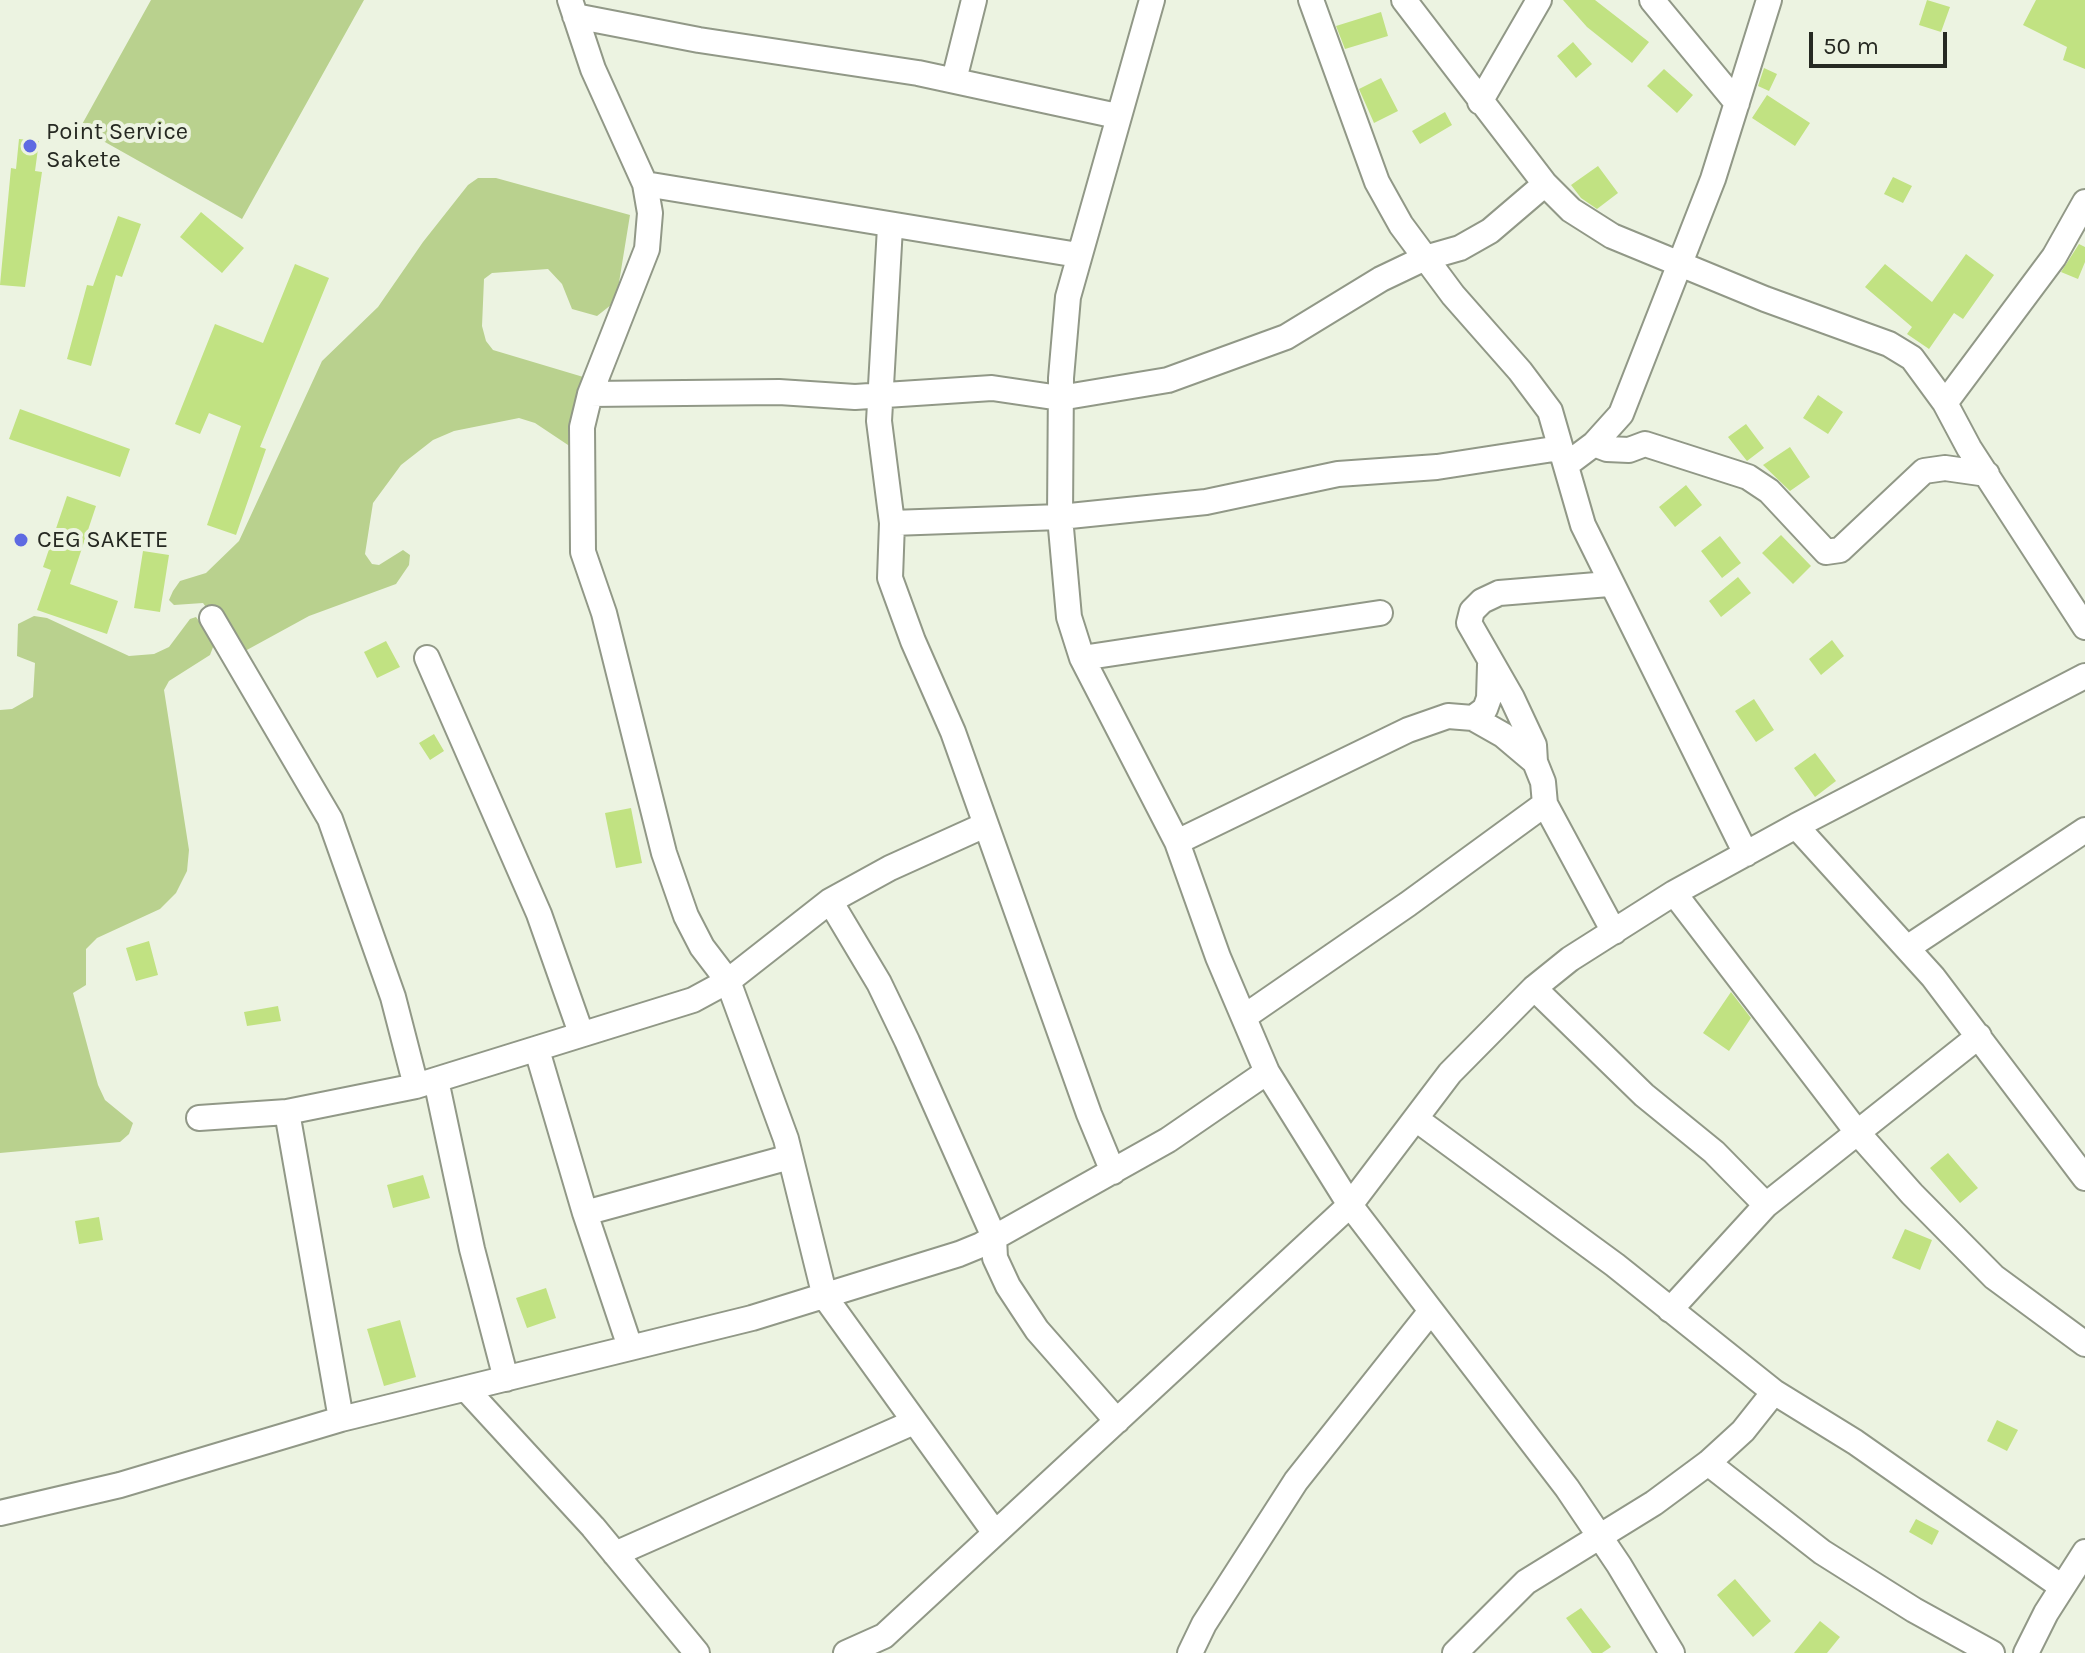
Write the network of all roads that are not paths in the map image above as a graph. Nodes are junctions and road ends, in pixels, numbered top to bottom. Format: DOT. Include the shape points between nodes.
graph roads {
  1 [pos="974,0"];
  2 [pos="1152,0"];
  3 [pos="1311,0"];
  4 [pos="1404,0"];
  5 [pos="1539,0"];
  6 [pos="1652,0"];
  7 [pos="1769,0"];
  8 [pos="573,8"];
  9 [pos="954,80"];
  10 [pos="1480,102"];
  11 [pos="1737,103"];
  12 [pos="1117,116"];
  13 [pos="645,184"];
  14 [pos="1545,184"];
  15 [pos="2085,202"];
  16 [pos="890,227"];
  17 [pos="1078,255"];
  18 [pos="1425,258"];
  19 [pos="1679,262"];
  20 [pos="590,394"];
  21 [pos="879,394"];
  22 [pos="1060,398"];
  23 [pos="1945,403"];
  24 [pos="1594,444"];
  25 [pos="1563,456"];
  26 [pos="1987,474"];
  27 [pos="1060,517"];
  28 [pos="892,523"];
  29 [pos="1609,584"];
  30 [pos="1380,613"];
  31 [pos="212,618"];
  32 [pos="2085,627"];
  33 [pos="427,658"];
  34 [pos="1082,658"];
  35 [pos="1490,665"];
  36 [pos="2085,676"];
  37 [pos="1473,718"];
  38 [pos="1535,762"];
  39 [pos="1545,804"];
  40 [pos="985,825"];
  41 [pos="1796,826"];
  42 [pos="2085,830"];
  43 [pos="1177,842"];
  44 [pos="1746,854"];
  45 [pos="1674,893"];
  46 [pos="830,901"];
  47 [pos="1614,932"];
  48 [pos="1907,948"];
  49 [pos="728,981"];
  50 [pos="1534,988"];
  51 [pos="1244,1017"];
  52 [pos="581,1033"];
  53 [pos="1979,1036"];
  54 [pos="537,1050"];
  55 [pos="1267,1072"];
  56 [pos="426,1083"];
  57 [pos="287,1112"];
  58 [pos="199,1118"];
  59 [pos="1416,1119"];
  60 [pos="1857,1132"];
  61 [pos="790,1157"];
  62 [pos="1113,1172"];
  63 [pos="2085,1178"];
  64 [pos="1350,1205"];
  65 [pos="1766,1205"];
  66 [pos="585,1213"];
  67 [pos="994,1237"];
  68 [pos="825,1297"];
  69 [pos="1670,1310"];
  70 [pos="1431,1311"];
  71 [pos="2085,1344"];
  72 [pos="630,1347"];
  73 [pos="506,1379"];
  74 [pos="467,1390"];
  75 [pos="1774,1392"];
  76 [pos="341,1419"];
  77 [pos="1117,1421"];
  78 [pos="914,1422"];
  79 [pos="1708,1463"];
  80 [pos="0,1513"];
  81 [pos="995,1533"];
  82 [pos="1601,1537"];
  83 [pos="2085,1552"];
  84 [pos="615,1554"];
  85 [pos="2062,1587"];
  86 [pos="697,1653"];
  87 [pos="846,1653"];
  88 [pos="1190,1653"];
  89 [pos="1455,1653"];
  90 [pos="1672,1653"];
  91 [pos="1992,1653"];
  92 [pos="2026,1653"];
  1 -- 9 [label="street"];
  2 -- 12 [label="street"];
  3 -- 18 [label="street" via="1377,182"];
  4 -- 10 [label="street"];
  5 -- 10 [label="street"];
  6 -- 11 [label="street"];
  7 -- 11 [label="street"];
  8 -- 9 [label="street" via="699,40"];
  8 -- 13 [label="street" via="593,69"];
  9 -- 12 [label="street"];
  10 -- 14 [label="street"];
  11 -- 19 [label="street"];
  12 -- 17 [label="street"];
  13 -- 16 [label="street"];
  13 -- 20 [label="street" via="650,213 647,249"];
  14 -- 18 [label="street" via="1490,231 1460,248"];
  14 -- 19 [label="street" via="1571,210 1612,236"];
  15 -- 23 [label="street" via="2054,257"];
  16 -- 17 [label="street"];
  16 -- 21 [label="street"];
  17 -- 22 [label="street" via="1068,297"];
  18 -- 22 [label="street" via="1286,337 1168,380"];
  18 -- 25 [label="street" via="1550,411"];
  19 -- 23 [label="street" via="1889,344 1912,358"];
  19 -- 24 [label="street" via="1621,414"];
  20 -- 21 [label="street"];
  20 -- 49 [label="street" via="582,427 583,552 604,613 664,853 686,916"];
  21 -- 22 [label="street" via="992,388"];
  21 -- 28 [label="street"];
  22 -- 27 [label="street"];
  23 -- 26 [label="street"];
  24 -- 25 [label="street"];
  24 -- 26 [label="street" via="1629,450 1645,444 1748,477 1769,491 1826,552 1840,550 1924,471"];
  25 -- 27 [label="street" via="1338,474 1206,502"];
  25 -- 29 [label="street" via="1583,525"];
  26 -- 32 [label="street"];
  27 -- 28 [label="street"];
  27 -- 34 [label="street" via="1069,617"];
  28 -- 40 [label="street" via="890,578"];
  29 -- 35 [label="street" via="1499,593 1482,601 1469,623"];
  29 -- 44 [label="street"];
  30 -- 34 [label="street"];
  31 -- 56 [label="street" via="330,819"];
  33 -- 52 [label="street" via="539,914"];
  34 -- 43 [label="street"];
  35 -- 37 [label="street" via="1489,698"];
  35 -- 38 [label="street" via="1534,745"];
  36 -- 41 [label="street"];
  37 -- 38 [label="street"];
  37 -- 43 [label="street" via="1448,716 1408,730"];
  38 -- 39 [label="street"];
  39 -- 47 [label="street"];
  39 -- 51 [label="street"];
  40 -- 46 [label="street"];
  40 -- 62 [label="street"];
  41 -- 44 [label="street"];
  41 -- 48 [label="street"];
  42 -- 48 [label="street"];
  43 -- 51 [label="street"];
  44 -- 45 [label="street"];
  45 -- 47 [label="street"];
  45 -- 60 [label="street"];
  46 -- 49 [label="street"];
  46 -- 67 [label="street" via="879,983"];
  47 -- 50 [label="street"];
  48 -- 53 [label="street"];
  49 -- 52 [label="street" via="693,1000"];
  49 -- 61 [label="street"];
  50 -- 59 [label="street" via="1450,1073"];
  50 -- 65 [label="street"];
  51 -- 55 [label="street"];
  52 -- 54 [label="street"];
  53 -- 60 [label="street"];
  53 -- 63 [label="street"];
  54 -- 56 [label="street"];
  54 -- 66 [label="street"];
  55 -- 62 [label="street"];
  55 -- 64 [label="street"];
  56 -- 57 [label="street"];
  56 -- 73 [label="street"];
  57 -- 58 [label="street"];
  57 -- 76 [label="street"];
  59 -- 64 [label="street"];
  59 -- 69 [label="street"];
  60 -- 65 [label="street"];
  60 -- 71 [label="street" via="1994,1277"];
  61 -- 66 [label="street"];
  61 -- 68 [label="street"];
  62 -- 67 [label="street"];
  64 -- 70 [label="street"];
  64 -- 77 [label="street"];
  65 -- 69 [label="street"];
  66 -- 72 [label="street"];
  67 -- 68 [label="street" via="959,1254"];
  67 -- 77 [label="street" via="995,1258 1037,1330"];
  68 -- 72 [label="street"];
  68 -- 78 [label="street"];
  69 -- 75 [label="street"];
  70 -- 82 [label="street"];
  70 -- 88 [label="street" via="1296,1481"];
  72 -- 73 [label="street"];
  73 -- 74 [label="street"];
  74 -- 76 [label="street"];
  74 -- 84 [label="street"];
  75 -- 79 [label="street"];
  75 -- 85 [label="street"];
  76 -- 80 [label="street" via="120,1485"];
  77 -- 81 [label="street"];
  78 -- 81 [label="street"];
  78 -- 84 [label="street"];
  79 -- 82 [label="street"];
  79 -- 91 [label="street" via="1822,1552"];
  81 -- 87 [label="street" via="884,1636"];
  82 -- 89 [label="street" via="1526,1582"];
  82 -- 90 [label="street"];
  83 -- 85 [label="street"];
  84 -- 86 [label="street"];
  85 -- 92 [label="street"];
}
